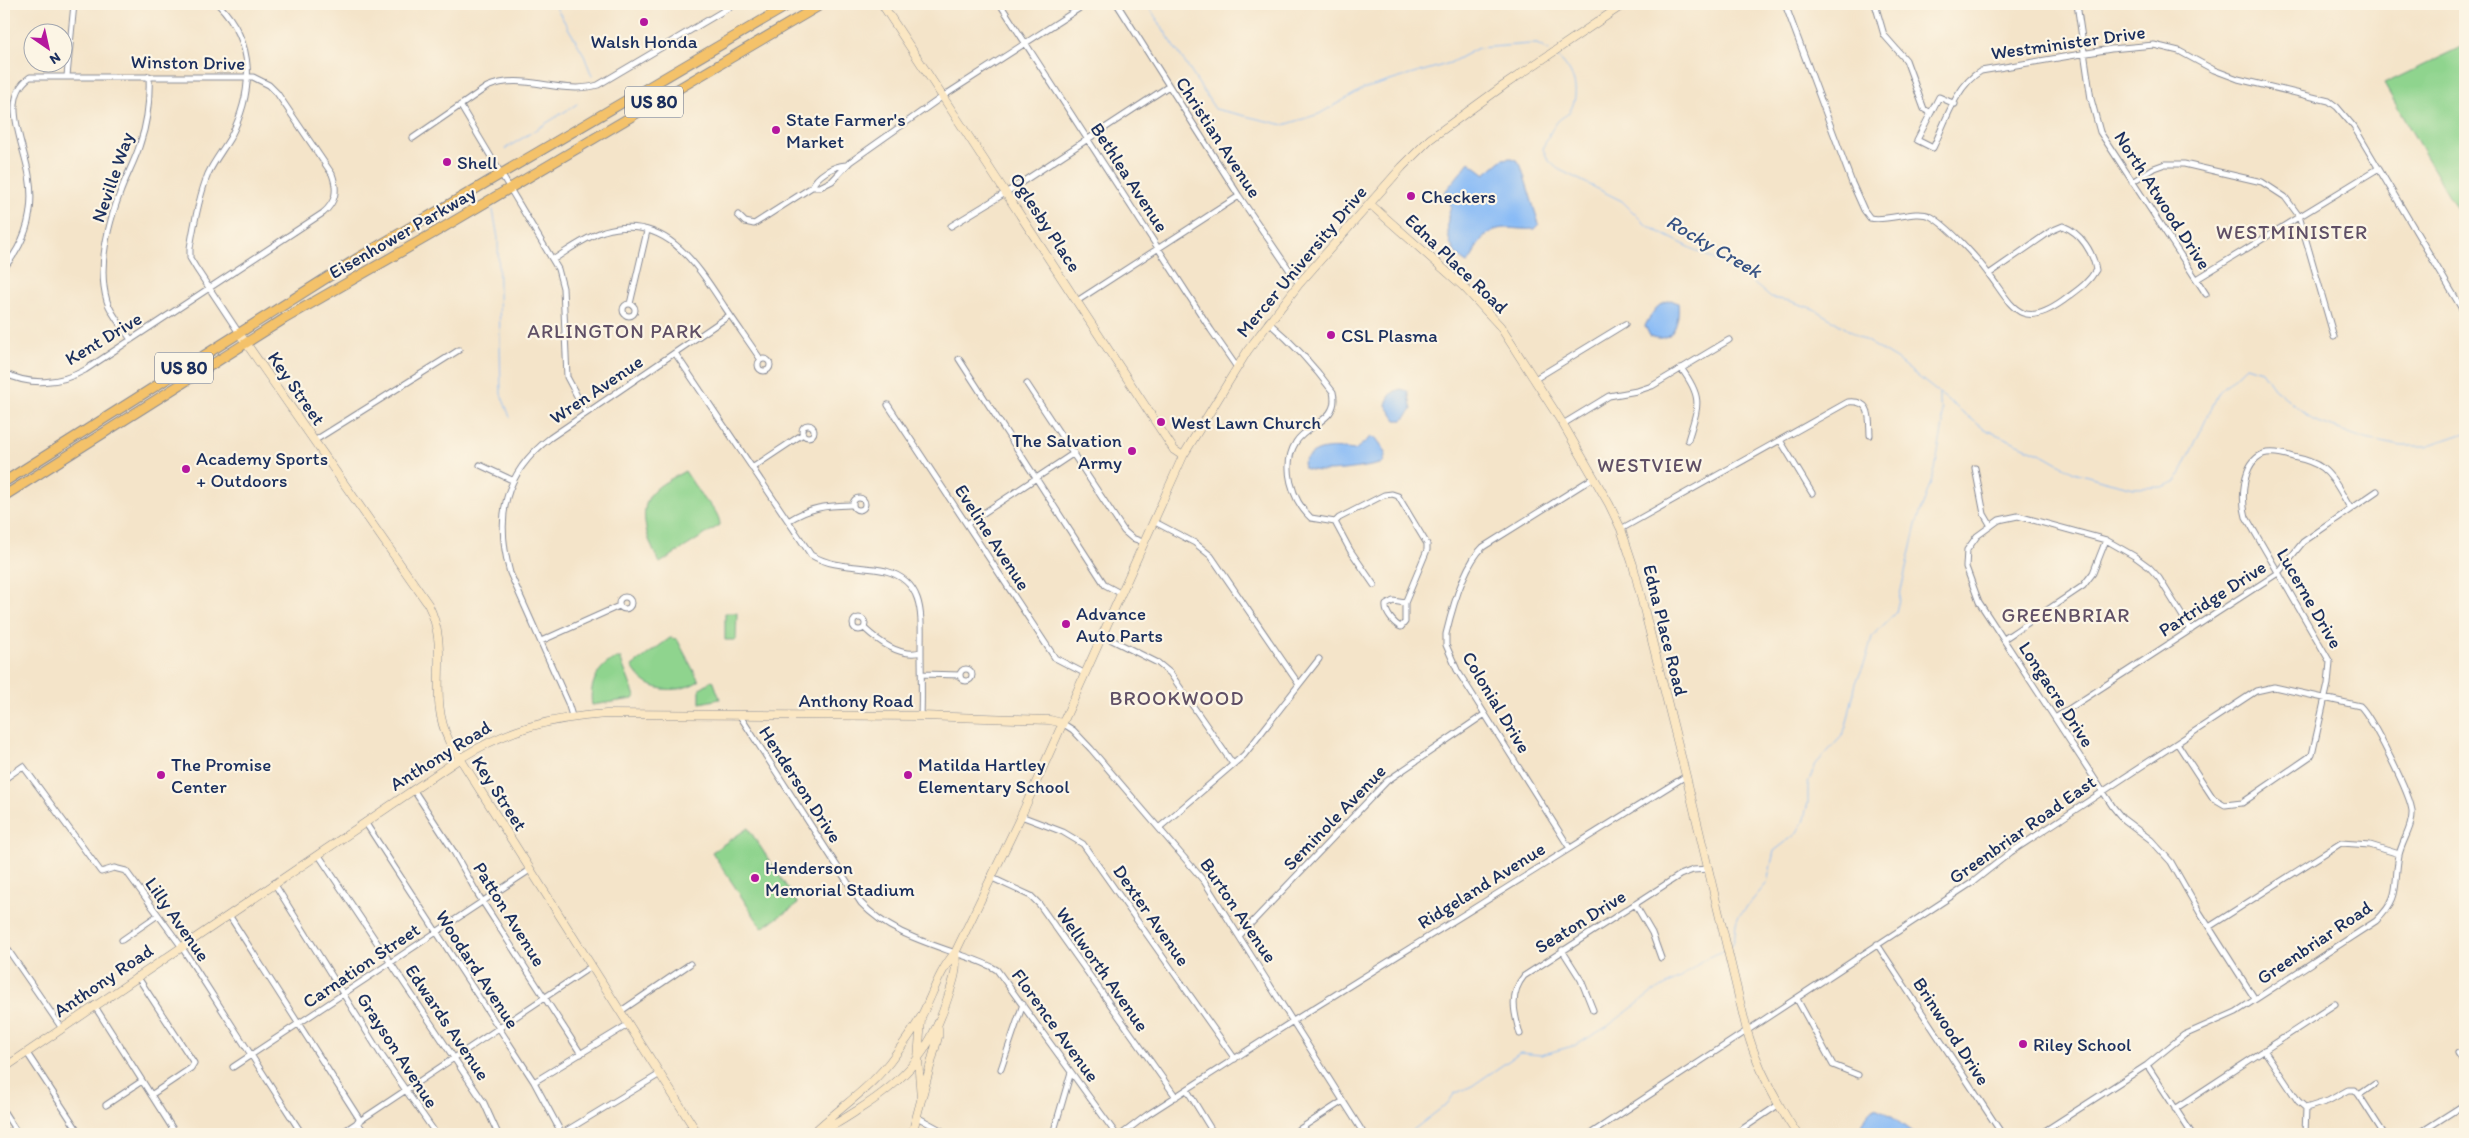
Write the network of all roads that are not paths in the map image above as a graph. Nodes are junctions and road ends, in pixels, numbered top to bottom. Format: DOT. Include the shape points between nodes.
graph roads {
  1 [pos="74,4"];
  2 [pos="218,4"];
  3 [pos="735,4"];
  4 [pos="790,4"];
  5 [pos="822,4"];
  6 [pos="882,4"];
  7 [pos="1000,4"];
  8 [pos="1086,4"];
  9 [pos="1117,4"];
  10 [pos="1624,4"];
  11 [pos="1785,4"];
  12 [pos="1875,4"];
  13 [pos="2077,4"];
  14 [pos="1025,43"];
  15 [pos="2084,54"];
  16 [pos="67,76"];
  17 [pos="149,76"];
  18 [pos="247,77"];
  19 [pos="1169,86"];
  20 [pos="13,87"];
  21 [pos="942,97"];
  22 [pos="1955,104"];
  23 [pos="460,105"];
  24 [pos="1931,112"];
  25 [pos="12,131"];
  26 [pos="412,138"];
  27 [pos="1088,139"];
  28 [pos="846,165"];
  29 [pos="2379,168"];
  30 [pos="502,173"];
  31 [pos="2132,182"];
  32 [pos="812,187"];
  33 [pos="511,188"];
  34 [pos="1007,192"];
  35 [pos="1239,196"];
  36 [pos="1370,204"];
  37 [pos="738,215"];
  38 [pos="2300,216"];
  39 [pos="951,226"];
  40 [pos="647,231"];
  41 [pos="1158,249"];
  42 [pos="554,259"];
  43 [pos="4,268"];
  44 [pos="1989,274"];
  45 [pos="2197,279"];
  46 [pos="1299,284"];
  47 [pos="210,289"];
  48 [pos="2206,294"];
  49 [pos="1077,301"];
  50 [pos="630,304"];
  51 [pos="2465,314"];
  52 [pos="730,315"];
  53 [pos="1268,322"];
  54 [pos="1625,324"];
  55 [pos="239,333"];
  56 [pos="2334,337"];
  57 [pos="132,340"];
  58 [pos="1729,340"];
  59 [pos="245,343"];
  60 [pos="459,350"];
  61 [pos="675,353"];
  62 [pos="959,359"];
  63 [pos="761,360"];
  64 [pos="1236,366"];
  65 [pos="1681,368"];
  66 [pos="4,373"];
  67 [pos="1535,379"];
  68 [pos="1028,384"];
  69 [pos="888,405"];
  70 [pos="586,413"];
  71 [pos="1562,424"];
  72 [pos="803,434"];
  73 [pos="1870,436"];
  74 [pos="1688,440"];
  75 [pos="1780,440"];
  76 [pos="314,441"];
  77 [pos="1074,453"];
  78 [pos="1183,456"];
  79 [pos="480,465"];
  80 [pos="752,468"];
  81 [pos="1975,468"];
  82 [pos="1593,478"];
  83 [pos="1035,479"];
  84 [pos="512,480"];
  85 [pos="4,482"];
  86 [pos="2377,491"];
  87 [pos="1812,493"];
  88 [pos="4,496"];
  89 [pos="853,505"];
  90 [pos="2351,509"];
  91 [pos="788,521"];
  92 [pos="1153,521"];
  93 [pos="1335,522"];
  94 [pos="967,524"];
  95 [pos="1991,526"];
  96 [pos="1621,530"];
  97 [pos="2106,540"];
  98 [pos="1143,542"];
  99 [pos="2278,573"];
  100 [pos="1374,585"];
  101 [pos="1120,593"];
  102 [pos="1405,603"];
  103 [pos="619,606"];
  104 [pos="864,628"];
  105 [pos="2191,630"];
  106 [pos="1102,635"];
  107 [pos="2004,639"];
  108 [pos="541,641"];
  109 [pos="921,652"];
  110 [pos="1318,659"];
  111 [pos="1084,673"];
  112 [pos="922,674"];
  113 [pos="960,674"];
  114 [pos="1298,683"];
  115 [pos="2325,697"];
  116 [pos="1485,714"];
  117 [pos="572,716"];
  118 [pos="740,716"];
  119 [pos="921,716"];
  120 [pos="2055,718"];
  121 [pos="1062,723"];
  122 [pos="2177,743"];
  123 [pos="459,759"];
  124 [pos="1233,764"];
  125 [pos="1686,776"];
  126 [pos="6,778"];
  127 [pos="413,789"];
  128 [pos="2102,791"];
  129 [pos="1021,816"];
  130 [pos="365,822"];
  131 [pos="1160,828"];
  132 [pos="1570,848"];
  133 [pos="318,854"];
  134 [pos="2399,854"];
  135 [pos="1709,869"];
  136 [pos="530,870"];
  137 [pos="990,877"];
  138 [pos="274,883"];
  139 [pos="484,901"];
  140 [pos="1635,904"];
  141 [pos="158,915"];
  142 [pos="229,915"];
  143 [pos="2209,927"];
  144 [pos="437,933"];
  145 [pos="1240,935"];
  146 [pos="122,940"];
  147 [pos="4,944"];
  148 [pos="1877,944"];
  149 [pos="181,946"];
  150 [pos="1562,950"];
  151 [pos="955,953"];
  152 [pos="1661,958"];
  153 [pos="390,963"];
  154 [pos="690,964"];
  155 [pos="592,966"];
  156 [pos="137,976"];
  157 [pos="344,995"];
  158 [pos="545,997"];
  159 [pos="1796,999"];
  160 [pos="2255,999"];
  161 [pos="1023,1004"];
  162 [pos="2335,1004"];
  163 [pos="94,1005"];
  164 [pos="1593,1010"];
  165 [pos="621,1011"];
  166 [pos="921,1018"];
  167 [pos="1293,1021"];
  168 [pos="629,1024"];
  169 [pos="299,1026"];
  170 [pos="61,1027"];
  171 [pos="500,1028"];
  172 [pos="938,1028"];
  173 [pos="1747,1031"];
  174 [pos="1520,1034"];
  175 [pos="2264,1050"];
  176 [pos="27,1053"];
  177 [pos="2458,1053"];
  178 [pos="581,1054"];
  179 [pos="252,1056"];
  180 [pos="453,1058"];
  181 [pos="918,1059"];
  182 [pos="1235,1059"];
  183 [pos="2465,1063"];
  184 [pos="2148,1065"];
  185 [pos="233,1067"];
  186 [pos="4,1068"];
  187 [pos="1002,1069"];
  188 [pos="1071,1072"];
  189 [pos="660,1074"];
  190 [pos="1858,1075"];
  191 [pos="142,1081"];
  192 [pos="534,1082"];
  193 [pos="2375,1084"];
  194 [pos="405,1090"];
  195 [pos="1187,1090"];
  196 [pos="151,1095"];
  197 [pos="2359,1095"];
  198 [pos="1176,1097"];
  199 [pos="921,1098"];
  200 [pos="1343,1102"];
  201 [pos="2465,1104"];
  202 [pos="106,1105"];
  203 [pos="1778,1106"];
  204 [pos="2175,1108"];
  205 [pos="2306,1108"];
  206 [pos="4,1112"];
  207 [pos="917,1117"];
  208 [pos="359,1121"];
  209 [pos="14,1129"];
  210 [pos="434,1131"];
  211 [pos="696,1131"];
  212 [pos="5,1134"];
  213 [pos="18,1134"];
  214 [pos="80,1134"];
  215 [pos="176,1134"];
  216 [pos="302,1134"];
  217 [pos="340,1134"];
  218 [pos="366,1134"];
  219 [pos="498,1134"];
  220 [pos="562,1134"];
  221 [pos="682,1134"];
  222 [pos="813,1134"];
  223 [pos="912,1134"];
  224 [pos="948,1134"];
  225 [pos="1053,1134"];
  226 [pos="1116,1134"];
  227 [pos="1122,1134"];
  228 [pos="1214,1134"];
  229 [pos="1292,1134"];
  230 [pos="1364,1134"];
  231 [pos="1590,1134"];
  232 [pos="1736,1134"];
  233 [pos="1797,1134"];
  234 [pos="2002,1134"];
  235 [pos="2040,1134"];
  236 [pos="2192,1134"];
  237 [pos="2305,1134"];
  238 [pos="2384,1134"];
  239 [pos="2418,1134"];
  1 -- 16 [label="street"];
  2 -- 18 [label="street" via="245,48"];
  3 -- 23 [label="street" via="598,85 577,89 509,81 488,87"];
  4 -- 30 [label="main road, Eisenhower Parkway / US 80"];
  5 -- 33 [label="main road, Eisenhower Parkway / US 80"];
  6 -- 21 [label="street, Oglesby Place"];
  7 -- 14 [label="street, Bethlea Avenue"];
  8 -- 14 [label="street"];
  9 -- 19 [label="street, Christian Avenue"];
  10 -- 36 [label="street, Mercer University Drive" via="1575,35 1430,139"];
  11 -- 44 [label="street" via="1852,183 1870,218 1930,216"];
  12 -- 24 [label="street" via="1884,35 1906,60 1924,109"];
  13 -- 15 [label="street, North Atwood Drive"];
  14 -- 21 [label="street"];
  14 -- 27 [label="street, Bethlea Avenue"];
  15 -- 22 [label="street, Westminister Drive" via="1987,68 1970,77"];
  15 -- 29 [label="street, Westminister Drive" via="2139,45 2166,46 2238,79 2329,102 2344,114"];
  15 -- 31 [label="street, North Atwood Drive" via="2098,126"];
  16 -- 17 [label="street, Winston Drive"];
  16 -- 20 [label="street, Winston Drive" via="30,77"];
  17 -- 18 [label="street, Winston Drive"];
  17 -- 57 [label="street, Neville Way" via="149,106 144,130 112,218 105,260 107,301"];
  18 -- 47 [label="street" via="236,126 207,176 190,248 190,258"];
  18 -- 47 [label="street, Winston Drive" via="262,80 277,93 332,174 336,192 330,208 323,214"];
  19 -- 27 [label="street"];
  19 -- 35 [label="street, Christian Avenue"];
  21 -- 28 [label="street"];
  21 -- 34 [label="street, Oglesby Place"];
  22 -- 24 [label="street, Westminister Drive" via="1939,97"];
  22 -- 24 [label="street, Westminister Drive" via="1933,148 1917,140"];
  23 -- 26 [label="street"];
  23 -- 30 [label="street"];
  25 -- 43 [label="street" via="27,165 30,212 22,240"];
  27 -- 34 [label="street"];
  27 -- 41 [label="street, Bethlea Avenue"];
  28 -- 32 [label="street" via="826,172"];
  28 -- 32 [label="street" via="832,180 820,187"];
  29 -- 38 [label="street"];
  29 -- 51 [label="street, Westminister Drive"];
  30 -- 33 [label="street"];
  30 -- 55 [label="main road, Eisenhower Parkway / US 80"];
  31 -- 38 [label="street" via="2165,164 2184,164 2262,182 2285,197"];
  31 -- 45 [label="street, North Atwood Drive"];
  32 -- 37 [label="street" via="754,224 745,222"];
  33 -- 42 [label="street"];
  33 -- 59 [label="main road, Eisenhower Parkway / US 80"];
  34 -- 39 [label="street"];
  34 -- 49 [label="street, Oglesby Place"];
  35 -- 41 [label="street"];
  35 -- 46 [label="street, Christian Avenue"];
  36 -- 46 [label="street, Mercer University Drive"];
  36 -- 67 [label="street, Edna Place Road" via="1464,286 1509,337"];
  38 -- 45 [label="street"];
  38 -- 56 [label="street"];
  40 -- 42 [label="street" via="622,228 604,232"];
  40 -- 50 [label="street"];
  40 -- 52 [label="street" via="662,236 686,252"];
  41 -- 49 [label="street"];
  41 -- 64 [label="street, Bethlea Avenue"];
  42 -- 70 [label="street" via="562,276 568,377"];
  44 -- 44 [label="street" via="2012,307 2027,314 2041,313 2056,305 2090,281 2096,270 2094,257 2074,231 2063,226"];
  45 -- 48 [label="street, North Atwood Drive"];
  46 -- 53 [label="street, Mercer University Drive"];
  47 -- 55 [label="street"];
  47 -- 57 [label="street, Kent Drive"];
  49 -- 78 [label="street, Oglesby Place" via="1174,450"];
  52 -- 61 [label="street, Wren Avenue"];
  52 -- 63 [label="street"];
  53 -- 64 [label="street, Mercer University Drive"];
  53 -- 93 [label="street" via="1289,339 1333,392 1331,411 1322,423 1296,443 1289,471 1293,489 1306,513 1318,520"];
  54 -- 67 [label="street"];
  55 -- 59 [label="street, Key Street"];
  55 -- 85 [label="main road, Eisenhower Parkway / US 80"];
  57 -- 66 [label="street, Kent Drive" via="85,370 66,378 40,382"];
  58 -- 65 [label="street"];
  59 -- 76 [label="street, Key Street"];
  59 -- 88 [label="main road, Eisenhower Parkway / US 80"];
  60 -- 76 [label="street"];
  61 -- 70 [label="street, Wren Avenue"];
  61 -- 80 [label="street"];
  62 -- 83 [label="street"];
  64 -- 78 [label="street, Mercer University Drive"];
  65 -- 71 [label="street" via="1645,389 1609,396"];
  65 -- 74 [label="street" via="1698,399"];
  67 -- 71 [label="street, Edna Place Road"];
  68 -- 77 [label="street"];
  69 -- 94 [label="street, Eveline Avenue"];
  70 -- 84 [label="street, Wren Avenue" via="540,445"];
  71 -- 82 [label="street, Edna Place Road"];
  72 -- 80 [label="street"];
  73 -- 75 [label="street" via="1869,413 1856,401 1841,405"];
  75 -- 87 [label="street"];
  75 -- 96 [label="street"];
  76 -- 123 [label="street, Key Street" via="432,613 439,639 437,703 449,741"];
  77 -- 83 [label="street"];
  77 -- 98 [label="street" via="1124,532"];
  78 -- 92 [label="street, Mercer University Drive"];
  79 -- 84 [label="street"];
  80 -- 91 [label="street"];
  81 -- 95 [label="street" via="1984,514"];
  82 -- 96 [label="street, Edna Place Road"];
  82 -- 116 [label="street, Colonial Drive" via="1474,555 1448,623 1446,645 1457,670"];
  83 -- 94 [label="street"];
  83 -- 101 [label="street" via="1105,584"];
  84 -- 108 [label="street, Wren Avenue" via="502,520 503,546 510,573"];
  86 -- 90 [label="street, Partridge Drive"];
  89 -- 91 [label="street" via="818,507"];
  90 -- 99 [label="street, Partridge Drive" via="2303,542"];
  90 -- 99 [label="street, Lucerne Drive" via="2331,477 2314,463 2273,453 2256,459 2247,480 2243,505 2246,517"];
  91 -- 109 [label="street" via="806,549 820,560 885,571 910,587 922,614"];
  92 -- 98 [label="street, Mercer University Drive"];
  92 -- 114 [label="street" via="1195,542 1211,556"];
  93 -- 100 [label="street"];
  93 -- 102 [label="street" via="1384,495 1398,496 1427,544"];
  94 -- 111 [label="street, Eveline Avenue" via="1055,658"];
  95 -- 97 [label="street, Longacre Drive" via="2018,516"];
  95 -- 107 [label="street, Longacre Drive" via="1970,543 1965,563 1980,602"];
  96 -- 125 [label="street, Edna Place Road"];
  97 -- 105 [label="street, Longacre Drive" via="2149,566"];
  97 -- 107 [label="street" via="2093,573 2083,586"];
  98 -- 101 [label="street, Mercer University Drive"];
  99 -- 105 [label="street, Partridge Drive"];
  99 -- 115 [label="street, Lucerne Drive" via="2330,662 2331,673"];
  101 -- 106 [label="street, Mercer University Drive"];
  102 -- 102 [label="street" via="1393,602 1385,607 1398,626 1405,622"];
  103 -- 108 [label="street"];
  104 -- 109 [label="street" via="886,645 901,651"];
  105 -- 120 [label="street, Partridge Drive"];
  106 -- 111 [label="street, Mercer University Drive"];
  106 -- 124 [label="street" via="1158,663 1170,673"];
  107 -- 120 [label="street, Longacre Drive"];
  108 -- 117 [label="street, Wren Avenue"];
  109 -- 112 [label="street"];
  110 -- 114 [label="street"];
  111 -- 121 [label="street, Mercer University Drive"];
  112 -- 113 [label="street"];
  112 -- 119 [label="street"];
  114 -- 124 [label="street" via="1244,755"];
  115 -- 122 [label="street, Greenbriar Road East" via="2265,688"];
  115 -- 122 [label="street, Lucerne Drive" via="2312,755 2238,805 2226,805 2213,798"];
  115 -- 134 [label="street, Greenbriar Road" via="2354,703 2363,709 2407,794 2412,812"];
  116 -- 132 [label="street, Colonial Drive"];
  116 -- 145 [label="street, Seminole Avenue" via="1386,781"];
  117 -- 118 [label="street, Anthony Road"];
  117 -- 123 [label="street, Anthony Road" via="504,734"];
  118 -- 119 [label="street, Anthony Road"];
  118 -- 151 [label="street, Henderson Drive" via="861,903 902,933"];
  119 -- 121 [label="street, Anthony Road"];
  120 -- 128 [label="street, Longacre Drive"];
  121 -- 129 [label="street, Mercer University Drive"];
  121 -- 131 [label="street, Burton Avenue" via="1074,730"];
  122 -- 128 [label="street, Greenbriar Road East"];
  123 -- 127 [label="street, Anthony Road"];
  123 -- 136 [label="street, Key Street"];
  124 -- 131 [label="street"];
  125 -- 132 [label="street, Ridgeland Avenue"];
  125 -- 135 [label="street, Edna Place Road"];
  126 -- 141 [label="street, Lilly Avenue" via="23,766 101,872 114,868 126,871"];
  127 -- 130 [label="street, Anthony Road"];
  127 -- 139 [label="street, Patton Avenue"];
  128 -- 143 [label="street, Longacre Drive" via="2118,814 2165,854"];
  128 -- 148 [label="street, Greenbriar Road East" via="2011,852 1973,882"];
  129 -- 137 [label="street, Mercer University Drive"];
  129 -- 182 [label="street, Dexter Avenue" via="1063,832 1083,844"];
  130 -- 133 [label="street, Anthony Road"];
  130 -- 144 [label="street, Woodard Avenue"];
  131 -- 145 [label="street, Burton Avenue" via="1204,881"];
  132 -- 167 [label="street, Ridgeland Avenue"];
  133 -- 138 [label="street, Anthony Road"];
  133 -- 153 [label="street, Edwards Avenue"];
  134 -- 143 [label="street" via="2370,845 2341,843"];
  134 -- 160 [label="street, Greenbriar Road" via="2397,886 2388,909 2376,921"];
  135 -- 140 [label="street, Seaton Drive" via="1680,875"];
  135 -- 173 [label="street, Edna Place Road"];
  136 -- 139 [label="street, Carnation Street"];
  136 -- 155 [label="street, Key Street"];
  137 -- 151 [label="street, Mercer University Drive"];
  137 -- 198 [label="street, Wellworth Avenue" via="1021,890 1039,904"];
  138 -- 142 [label="street, Anthony Road"];
  138 -- 157 [label="street, Grayson Avenue"];
  139 -- 144 [label="street, Carnation Street"];
  139 -- 158 [label="street, Patton Avenue"];
  140 -- 150 [label="street, Seaton Drive"];
  140 -- 152 [label="street" via="1652,933"];
  141 -- 146 [label="street"];
  141 -- 149 [label="street, Lilly Avenue"];
  142 -- 149 [label="street, Anthony Road"];
  142 -- 169 [label="street"];
  143 -- 160 [label="street, Longacre Drive"];
  144 -- 153 [label="street, Carnation Street"];
  144 -- 171 [label="street, Woodard Avenue"];
  145 -- 167 [label="street, Burton Avenue"];
  147 -- 170 [label="street"];
  148 -- 159 [label="street, Greenbriar Road East"];
  148 -- 234 [label="street, Brinwood Drive"];
  149 -- 156 [label="street, Anthony Road"];
  149 -- 179 [label="street, Lilly Avenue"];
  150 -- 164 [label="street" via="1581,980"];
  150 -- 174 [label="street, Seaton Drive" via="1530,970 1515,989 1514,1005"];
  151 -- 161 [label="street, Florence Avenue" via="997,970"];
  151 -- 166 [label="street, Mercer University Drive" via="946,962"];
  151 -- 172 [label="street, Mercer University Drive" via="958,965"];
  153 -- 157 [label="street, Carnation Street"];
  153 -- 180 [label="street, Edwards Avenue"];
  154 -- 165 [label="street"];
  155 -- 158 [label="street"];
  155 -- 165 [label="street, Key Street"];
  156 -- 163 [label="street, Anthony Road"];
  156 -- 196 [label="street" via="194,1063"];
  157 -- 169 [label="street, Carnation Street"];
  157 -- 194 [label="street, Grayson Avenue"];
  158 -- 171 [label="street"];
  158 -- 178 [label="street, Patton Avenue"];
  159 -- 173 [label="street, Greenbriar Road East"];
  159 -- 190 [label="street" via="1833,1065"];
  160 -- 184 [label="street, Greenbriar Road" via="2223,1019 2184,1035"];
  161 -- 187 [label="street"];
  161 -- 188 [label="street, Florence Avenue"];
  162 -- 175 [label="street"];
  163 -- 170 [label="street, Anthony Road"];
  163 -- 191 [label="street"];
  165 -- 168 [label="street, Key Street"];
  166 -- 181 [label="street"];
  166 -- 222 [label="street, Mercer University Drive" via="875,1080"];
  167 -- 182 [label="street, Ridgeland Avenue"];
  167 -- 200 [label="street, Burton Avenue"];
  168 -- 178 [label="street"];
  168 -- 189 [label="street, Key Street"];
  169 -- 179 [label="street, Carnation Street"];
  169 -- 208 [label="street"];
  170 -- 176 [label="street, Anthony Road"];
  171 -- 180 [label="street"];
  171 -- 192 [label="street, Woodard Avenue"];
  172 -- 181 [label="street, Mercer University Drive"];
  172 -- 199 [label="street"];
  173 -- 203 [label="street, Edna Place Road" via="1757,1064"];
  173 -- 231 [label="street, Greenbriar Road East"];
  175 -- 204 [label="street"];
  175 -- 205 [label="street"];
  176 -- 186 [label="street, Anthony Road"];
  176 -- 214 [label="street"];
  177 -- 183 [label="street"];
  178 -- 192 [label="street"];
  179 -- 185 [label="street, Carnation Street"];
  179 -- 216 [label="street, Lilly Avenue"];
  180 -- 194 [label="street"];
  180 -- 219 [label="street, Edwards Avenue" via="484,1103"];
  181 -- 199 [label="street"];
  181 -- 222 [label="street, Mercer University Drive" via="887,1091 829,1128"];
  182 -- 195 [label="street, Ridgeland Avenue"];
  184 -- 204 [label="street"];
  184 -- 235 [label="street, Greenbriar Road"];
  188 -- 225 [label="street"];
  188 -- 226 [label="street, Florence Avenue"];
  189 -- 211 [label="street, Key Street"];
  189 -- 220 [label="street"];
  191 -- 196 [label="street"];
  191 -- 202 [label="street"];
  192 -- 220 [label="street, Woodard Avenue"];
  193 -- 197 [label="street"];
  194 -- 208 [label="street"];
  194 -- 210 [label="street, Grayson Avenue"];
  195 -- 198 [label="street, Ridgeland Avenue"];
  195 -- 228 [label="street"];
  196 -- 215 [label="street"];
  197 -- 205 [label="street" via="2355,1090 2348,1090 2328,1102"];
  197 -- 238 [label="street"];
  198 -- 227 [label="street, Ridgeland Avenue"];
  199 -- 207 [label="street"];
  200 -- 229 [label="street"];
  200 -- 230 [label="street, Burton Avenue"];
  201 -- 239 [label="street"];
  203 -- 232 [label="street"];
  203 -- 233 [label="street, Edna Place Road"];
  204 -- 236 [label="street"];
  205 -- 237 [label="street"];
  206 -- 209 [label="street"];
  207 -- 223 [label="street"];
  207 -- 224 [label="street"];
  208 -- 217 [label="street"];
  208 -- 218 [label="street"];
  209 -- 212 [label="street"];
  209 -- 213 [label="street"];
  211 -- 221 [label="street"];
}
